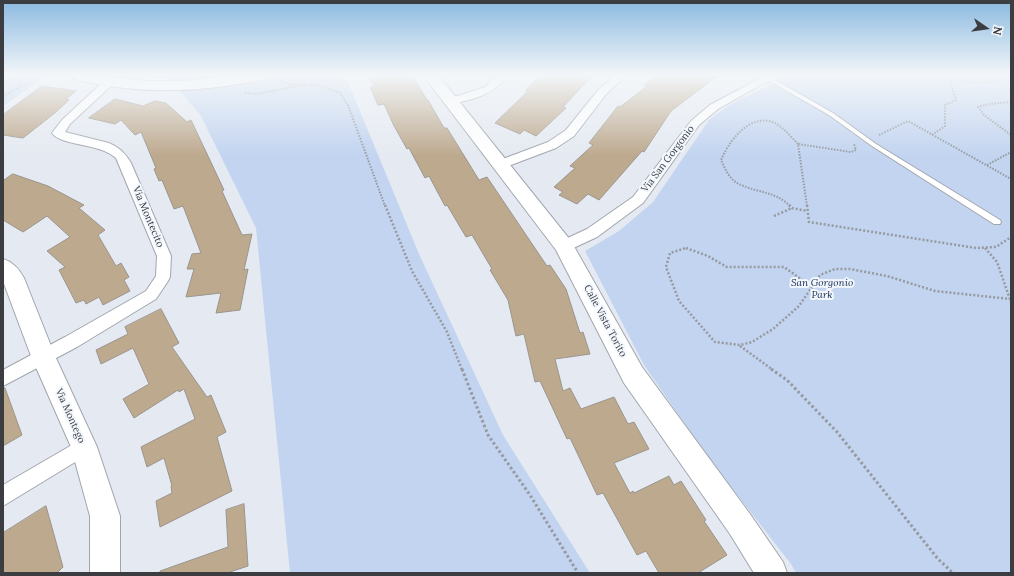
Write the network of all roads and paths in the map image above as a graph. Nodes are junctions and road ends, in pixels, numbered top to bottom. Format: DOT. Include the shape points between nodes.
graph roads {
  1 [pos="88,102"];
  2 [pos="346,102"];
  3 [pos="450,102"];
  4 [pos="594,102"];
  5 [pos="724,102"];
  6 [pos="811,102"];
  7 [pos="952,102"];
  8 [pos="1011,102"];
  9 [pos="874,134"];
  10 [pos="932,134"];
  11 [pos="1011,135"];
  12 [pos="850,139"];
  13 [pos="798,144"];
  14 [pos="1011,152"];
  15 [pos="499,165"];
  16 [pos="986,165"];
  17 [pos="1011,179"];
  18 [pos="792,208"];
  19 [pos="807,211"];
  20 [pos="774,216"];
  21 [pos="997,222"];
  22 [pos="1011,237"];
  23 [pos="564,246"];
  24 [pos="985,248"];
  25 [pos="6,276"];
  26 [pos="812,287"];
  27 [pos="1010,300"];
  28 [pos="740,346"];
  29 [pos="43,356"];
  30 [pos="3,378"];
  31 [pos="84,447"];
  32 [pos="3,496"];
  33 [pos="105,573"];
  34 [pos="578,573"];
  35 [pos="772,573"];
  36 [pos="953,573"];
  1 -- 29 [label="street, Via Montecito" via="58,133 66,138 118,152 164,256 163,277 151,295"];
  2 -- 34 [label="path" via="392,225 412,271 447,332 488,435 530,494"];
  3 -- 15 [label="street, Calle Vista Torito"];
  4 -- 15 [label="street" via="570,133 552,145"];
  5 -- 23 [label="street, Via San Gorgonio" via="695,122 638,200 592,233"];
  6 -- 21 [label="lane" via="874,145"];
  7 -- 10 [label="path" via="945,105 945,126"];
  8 -- 11 [label="path" via="978,107 984,115"];
  9 -- 10 [label="path" via="880,135 908,121"];
  10 -- 16 [label="path"];
  12 -- 13 [label="path" via="856,150 851,152"];
  13 -- 18 [label="path" via="781,127 771,122 755,122 738,133 720,160 727,173 738,184 782,198"];
  13 -- 19 [label="path"];
  14 -- 16 [label="path"];
  15 -- 23 [label="street, Calle Vista Torito"];
  16 -- 17 [label="path"];
  18 -- 19 [label="path"];
  18 -- 20 [label="path"];
  19 -- 24 [label="path" via="808,222"];
  22 -- 24 [label="path" via="996,247"];
  23 -- 35 [label="street, Calle Vista Torito" via="633,375"];
  24 -- 27 [label="path" via="998,262"];
  25 -- 29 [label="street, Via Montego"];
  26 -- 27 [label="path" via="820,275 835,269 850,269 887,276 935,291"];
  26 -- 28 [label="path" via="799,306 773,329"];
  26 -- 28 [label="path" via="784,267 727,267 686,248 670,253 666,267 679,301 715,342"];
  28 -- 36 [label="path" via="787,380 837,432 938,559"];
  29 -- 30 [label="street, Via Montecito"];
  29 -- 31 [label="street, Via Montego"];
  31 -- 32 [label="street"];
  31 -- 33 [label="street, Via Montego" via="105,516"];
}
